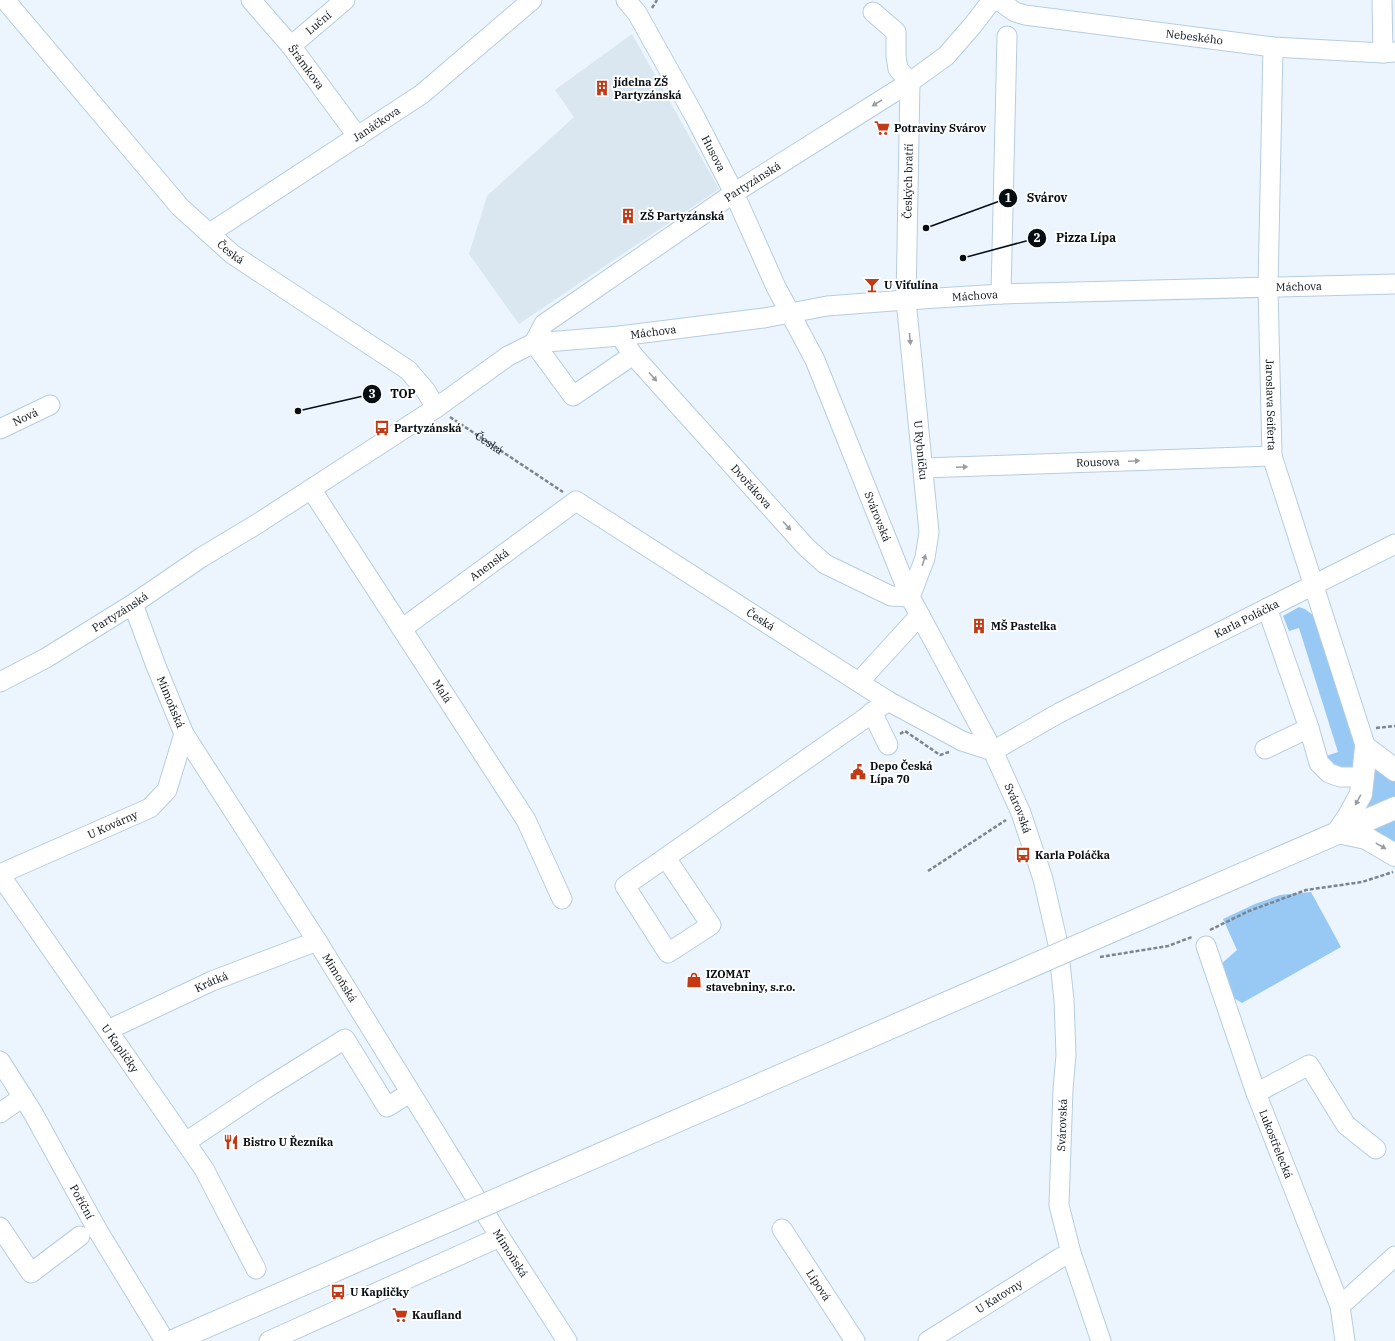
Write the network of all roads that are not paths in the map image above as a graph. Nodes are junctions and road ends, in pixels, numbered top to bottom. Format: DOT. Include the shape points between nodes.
graph roads {
  1 [pos="5,0"];
  2 [pos="251,0"];
  3 [pos="345,0"];
  4 [pos="532,0"];
  5 [pos="626,0"];
  6 [pos="992,0"];
  7 [pos="998,0"];
  8 [pos="1382,0"];
  9 [pos="873,12"];
  10 [pos="1007,36"];
  11 [pos="291,46"];
  12 [pos="1273,47"];
  13 [pos="1389,52"];
  14 [pos="910,82"];
  15 [pos="358,136"];
  16 [pos="734,193"];
  17 [pos="210,233"];
  18 [pos="1395,284"];
  19 [pos="1268,288"];
  20 [pos="1001,294"];
  21 [pos="906,300"];
  22 [pos="789,313"];
  23 [pos="620,336"];
  24 [pos="534,343"];
  25 [pos="633,355"];
  26 [pos="50,405"];
  27 [pos="436,408"];
  28 [pos="0,429"];
  29 [pos="1272,456"];
  30 [pos="923,468"];
  31 [pos="312,489"];
  32 [pos="576,501"];
  33 [pos="1395,544"];
  34 [pos="1314,585"];
  35 [pos="910,597"];
  36 [pos="133,604"];
  37 [pos="1267,608"];
  38 [pos="920,615"];
  39 [pos="403,628"];
  40 [pos="0,682"];
  41 [pos="858,682"];
  42 [pos="888,701"];
  43 [pos="872,712"];
  44 [pos="1309,728"];
  45 [pos="184,734"];
  46 [pos="888,745"];
  47 [pos="1366,748"];
  48 [pos="1265,749"];
  49 [pos="993,751"];
  50 [pos="1395,770"];
  51 [pos="1363,777"];
  52 [pos="1395,808"];
  53 [pos="1338,832"];
  54 [pos="1395,855"];
  55 [pos="666,858"];
  56 [pos="0,875"];
  57 [pos="562,899"];
  58 [pos="1204,938"];
  59 [pos="317,941"];
  60 [pos="108,1030"];
  61 [pos="0,1061"];
  62 [pos="410,1093"];
  63 [pos="1256,1093"];
  64 [pos="23,1096"];
  65 [pos="0,1113"];
  66 [pos="186,1142"];
  67 [pos="1376,1149"];
  68 [pos="0,1227"];
  69 [pos="782,1229"];
  70 [pos="80,1236"];
  71 [pos="500,1237"];
  72 [pos="1072,1253"];
  73 [pos="1395,1256"];
  74 [pos="256,1269"];
  75 [pos="1340,1306"];
  76 [pos="165,1341"];
  77 [pos="173,1341"];
  78 [pos="268,1341"];
  79 [pos="567,1341"];
  80 [pos="855,1341"];
  81 [pos="928,1341"];
  82 [pos="1101,1341"];
  83 [pos="1345,1341"];
  1 -- 17 [label="street, Česká" via="180,207"];
  2 -- 11 [label="street, Šrámkova"];
  3 -- 11 [label="street, Luční"];
  4 -- 15 [label="street, Janáčkova" via="422,94"];
  5 -- 16 [label="street, Husova" via="637,13"];
  6 -- 14 [label="street" via="946,56"];
  7 -- 12 [label="street, Nebeského" via="1015,12 1025,15"];
  8 -- 13 [label="street"];
  9 -- 14 [label="street" via="896,32 898,69"];
  10 -- 20 [label="street"];
  11 -- 15 [label="street, Šrámkova"];
  12 -- 13 [label="street, Nebeského"];
  12 -- 19 [label="street, Jaroslava Seiferta"];
  14 -- 16 [label="street, Partyzánská, one-way"];
  14 -- 21 [label="street, Českých bratří"];
  15 -- 17 [label="street, Janáčkova"];
  16 -- 22 [label="street, Husova"];
  16 -- 24 [label="street, Partyzánská" via="544,324"];
  17 -- 27 [label="street, Česká" via="232,254 408,370 426,391"];
  18 -- 19 [label="street, Máchova"];
  19 -- 20 [label="street, Máchova"];
  19 -- 29 [label="street, Jaroslava Seiferta"];
  20 -- 21 [label="street, Máchova"];
  21 -- 22 [label="street, Máchova" via="827,306"];
  21 -- 30 [label="street, U Rybníčku, one-way"];
  22 -- 23 [label="street, Máchova"];
  22 -- 35 [label="street, Svárovská" via="815,360"];
  23 -- 24 [label="street, Máchova"];
  23 -- 25 [label="street, Dvořákova"];
  24 -- 25 [label="street" via="573,396"];
  24 -- 27 [label="street, Partyzánská" via="508,356"];
  25 -- 35 [label="street, Dvořákova, one-way" via="806,547 825,564 891,596"];
  26 -- 28 [label="street, Nová"];
  27 -- 31 [label="street, Partyzánská"];
  30 -- 29 [label="street, Rousova, one-way"];
  29 -- 34 [label="street, Jaroslava Seiferta"];
  35 -- 30 [label="street, U Rybníčku, one-way" via="926,558 929,532"];
  31 -- 36 [label="street, Partyzánská"];
  31 -- 39 [label="street, Malá"];
  32 -- 39 [label="street, Anenská"];
  32 -- 41 [label="street, Česká"];
  33 -- 34 [label="street, Karla Poláčka"];
  34 -- 37 [label="street, Karla Poláčka"];
  34 -- 47 [label="street, Jaroslava Seiferta"];
  35 -- 38 [label="street, Svárovská"];
  36 -- 40 [label="street, Partyzánská" via="46,658"];
  36 -- 45 [label="street, Mimoňská"];
  37 -- 44 [label="street"];
  37 -- 49 [label="street, Karla Poláčka" via="1059,714"];
  38 -- 41 [label="street"];
  38 -- 49 [label="street, Svárovská"];
  39 -- 57 [label="street, Malá" via="526,820"];
  41 -- 42 [label="street, Česká"];
  42 -- 43 [label="street"];
  42 -- 49 [label="street, Česká" via="962,741"];
  43 -- 46 [label="street"];
  43 -- 55 [label="street"];
  44 -- 48 [label="street"];
  44 -- 51 [label="street" via="1319,763 1329,773 1340,777"];
  45 -- 56 [label="street, U Kovárny" via="167,790 150,808"];
  45 -- 59 [label="street, Mimoňská"];
  47 -- 50 [label="main road"];
  47 -- 51 [label="main road"];
  49 -- 72 [label="street, Svárovská" via="1021,813 1043,879 1058,944 1066,1055 1059,1206"];
  51 -- 53 [label="main road, one-way" via="1361,794"];
  52 -- 53 [label="main road"];
  53 -- 54 [label="main road, one-way" via="1366,838"];
  53 -- 77 [label="main road, bridge"];
  55 -- 55 [label="street" via="625,886 668,953 711,926"];
  56 -- 60 [label="street, U Kapličky"];
  58 -- 63 [label="street, Lukostřelecká"];
  59 -- 60 [label="street, Krátká" via="212,981"];
  59 -- 62 [label="street, Mimoňská"];
  60 -- 66 [label="street, U Kapličky"];
  61 -- 64 [label="street, Poříční"];
  62 -- 66 [label="street" via="387,1107 345,1039"];
  62 -- 71 [label="street, Mimoňská"];
  63 -- 67 [label="street" via="1309,1065 1346,1125"];
  63 -- 75 [label="street, Lukostřelecká"];
  64 -- 65 [label="street"];
  64 -- 76 [label="street, Poříční" via="98,1231"];
  66 -- 74 [label="street, U Kapličky" via="204,1169"];
  68 -- 70 [label="street" via="31,1273"];
  69 -- 80 [label="street, Lípová"];
  71 -- 78 [label="street"];
  71 -- 79 [label="street, Mimoňská"];
  72 -- 81 [label="street, U Katovny"];
  72 -- 82 [label="street, Svárovská"];
  73 -- 75 [label="street"];
  75 -- 83 [label="street, Lukostřelecká"];
}
